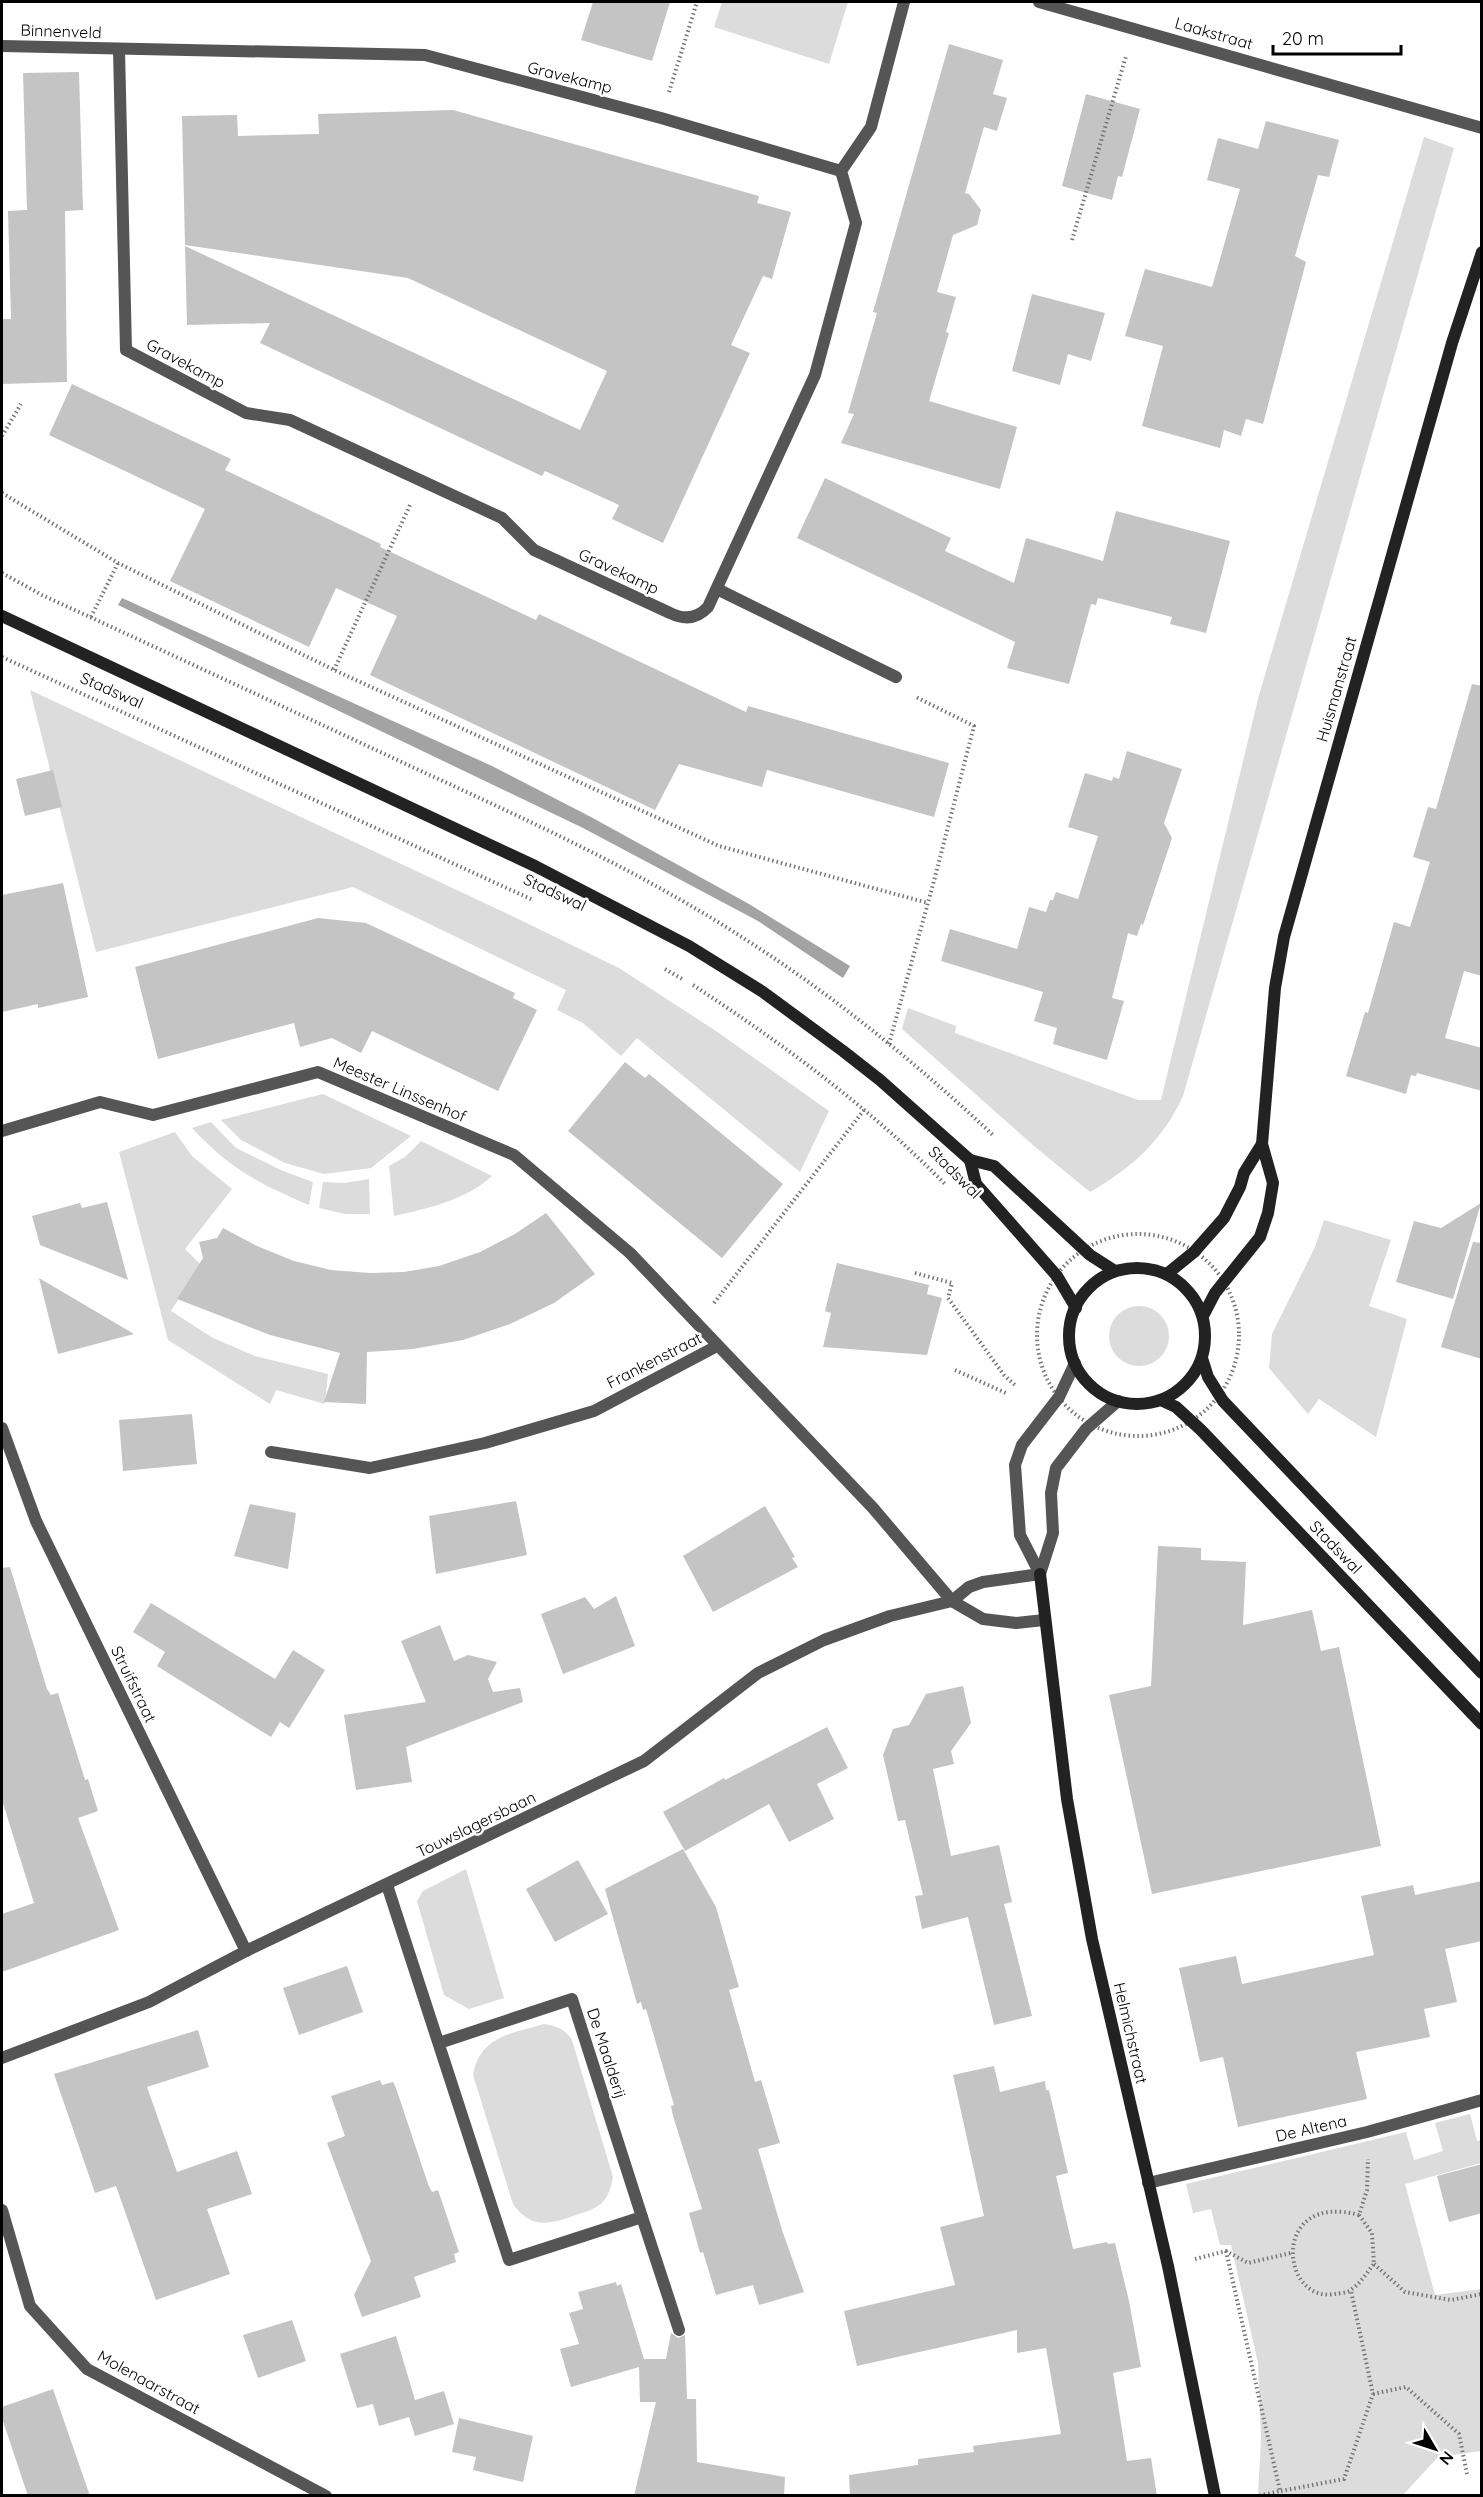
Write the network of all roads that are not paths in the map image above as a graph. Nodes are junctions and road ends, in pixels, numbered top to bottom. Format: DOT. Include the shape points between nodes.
graph roads {
  1 [pos="904,2"];
  2 [pos="1040,2"];
  3 [pos="2,46"];
  4 [pos="119,50"];
  5 [pos="1482,128"];
  6 [pos="841,171"];
  7 [pos="1482,252"];
  8 [pos="717,589"];
  9 [pos="2,616"];
  10 [pos="896,677"];
  11 [pos="2,1131"];
  12 [pos="1262,1144"];
  13 [pos="970,1160"];
  14 [pos="1115,1271"];
  15 [pos="1167,1274"];
  16 [pos="1076,1308"];
  17 [pos="1203,1316"];
  18 [pos="717,1346"];
  19 [pos="1202,1358"];
  20 [pos="1075,1363"];
  21 [pos="1161,1400"];
  22 [pos="1118,1401"];
  23 [pos="2,1428"];
  24 [pos="271,1452"];
  25 [pos="1040,1574"];
  26 [pos="952,1601"];
  27 [pos="1044,1620"];
  28 [pos="1482,1673"];
  29 [pos="1482,1724"];
  30 [pos="387,1885"];
  31 [pos="246,1951"];
  32 [pos="439,2043"];
  33 [pos="2,2058"];
  34 [pos="1482,2100"];
  35 [pos="1148,2182"];
  36 [pos="2,2210"];
  37 [pos="642,2217"];
  38 [pos="679,2330"];
  39 [pos="326,2496"];
  40 [pos="1215,2496"];
  1 -- 6 [label="street" via="871,127"];
  2 -- 5 [label="street, Laakstraat"];
  3 -- 4 [label="street, Binnenveld"];
  4 -- 6 [label="street, Gravekamp" via="425,55"];
  4 -- 8 [label="street, Gravekamp" via="126,350 246,413 290,420 502,518 534,549 676,616 693,618 702,614"];
  6 -- 8 [label="street, Gravekamp" via="856,223 815,375"];
  7 -- 12 [label="main road, Huismanstraat" via="1284,937 1275,988"];
  8 -- 10 [label="street"];
  9 -- 13 [label="main road, Stadswal" via="473,836 689,946 763,992 826,1038"];
  11 -- 18 [label="street, Meester Linssenhof" via="100,1101 153,1115 318,1072 514,1155 630,1252"];
  12 -- 15 [label="main road, Huismanstraat" via="1224,1218 1194,1252"];
  12 -- 17 [label="main road, Huismanstraat" via="1273,1183 1265,1225 1215,1293"];
  13 -- 14 [label="main road, Stadswal" via="994,1166 1090,1255"];
  13 -- 16 [label="main road, Stadswal" via="976,1184 1057,1276"];
  14 -- 15 [label="main road" via="1142,1268"];
  14 -- 16 [label="main road" via="1092,1286"];
  15 -- 17 [label="main road" via="1192,1295"];
  16 -- 20 [label="main road" via="1069,1335"];
  17 -- 19 [label="main road" via="1206,1338"];
  18 -- 24 [label="street, Frankenstraat" via="594,1411 485,1443 370,1468"];
  18 -- 26 [label="street, Frankenstraat" via="873,1508"];
  19 -- 21 [label="main road" via="1186,1384"];
  19 -- 28 [label="main road, Stadswal" via="1223,1401"];
  20 -- 22 [label="main road" via="1092,1387"];
  20 -- 25 [label="street, Helmichstraat" via="1059,1397 1022,1445 1015,1465 1020,1535"];
  21 -- 22 [label="main road" via="1139,1404"];
  21 -- 29 [label="main road, Stadswal" via="1186,1415 1207,1436"];
  22 -- 25 [label="street, Helmichstraat" via="1086,1429 1056,1468 1051,1493 1053,1533"];
  23 -- 31 [label="street, Struifstraat" via="36,1521"];
  25 -- 26 [label="street, Touwslagersbaan" via="983,1582 969,1587"];
  25 -- 27 [label="main road, Helmichstraat"];
  26 -- 27 [label="street" via="983,1619 1016,1623"];
  26 -- 30 [label="street, Touwslagersbaan" via="858,1626 792,1655 758,1673 644,1761"];
  27 -- 35 [label="main road, Helmichstraat" via="1067,1799 1088,1917"];
  30 -- 31 [label="street, Touwslagersbaan"];
  30 -- 32 [label="street"];
  31 -- 33 [label="street, Touwslagersbaan" via="149,2002"];
  32 -- 37 [label="street" via="509,2260"];
  32 -- 37 [label="street, De Maalderij" via="572,1999"];
  34 -- 35 [label="street, De Altena" via="1367,2132"];
  35 -- 40 [label="main road, Helmichstraat"];
  36 -- 39 [label="street, Molenaarstraat" via="30,2306 87,2369"];
  37 -- 38 [label="street, De Maalderij"];
}
